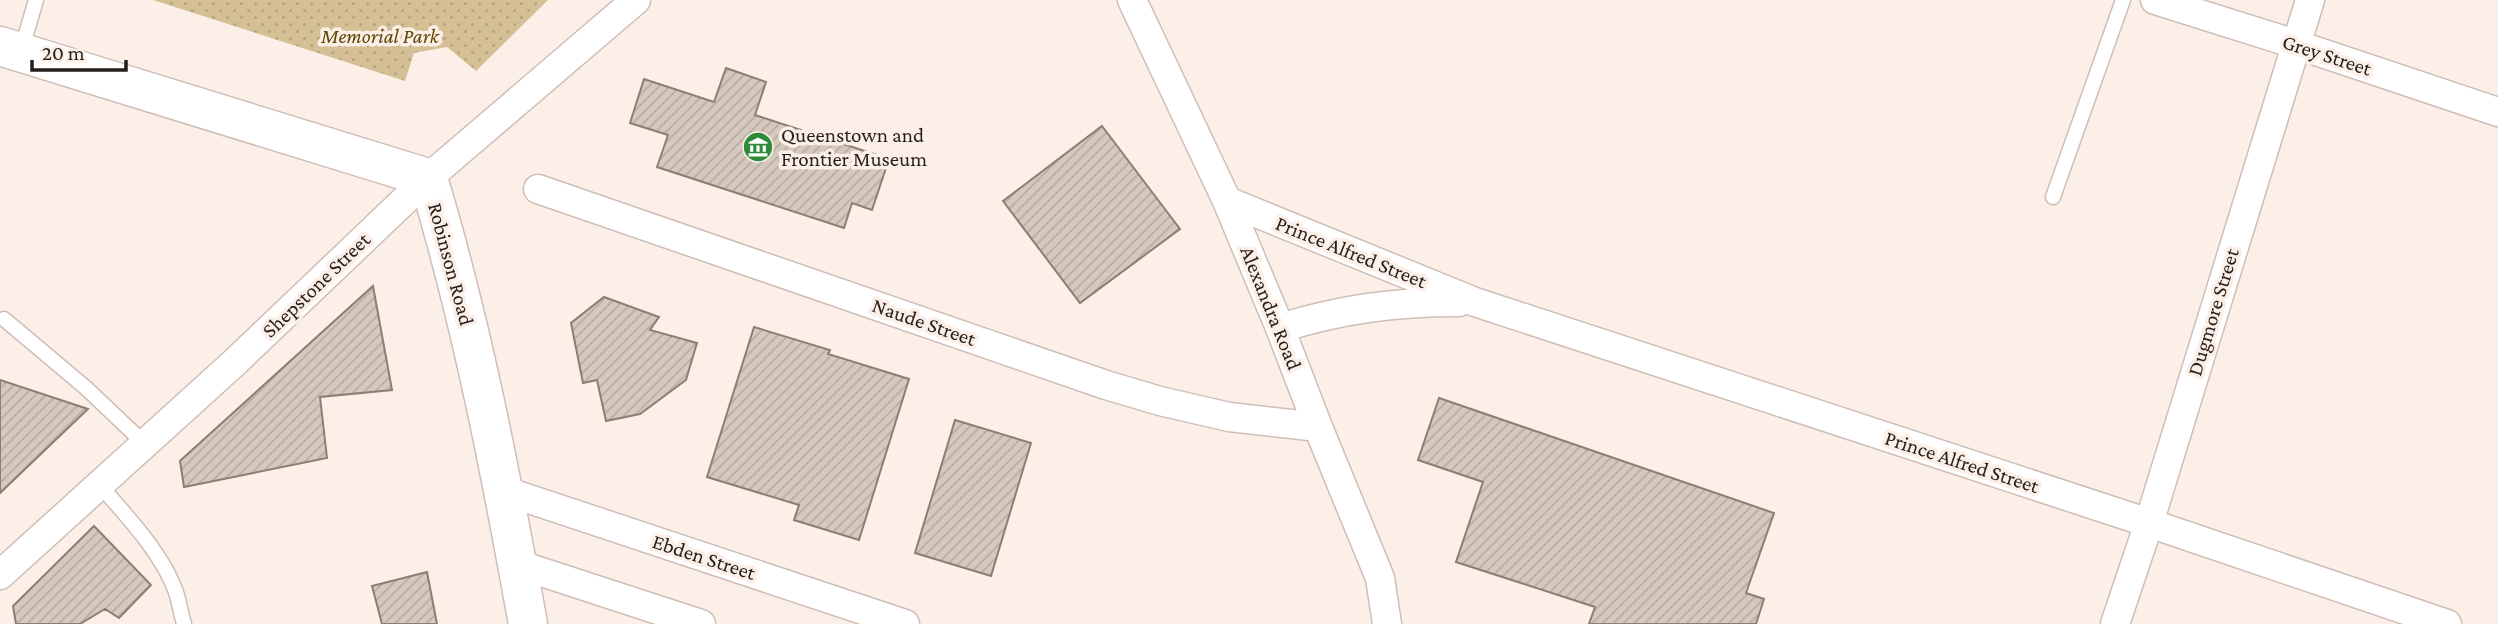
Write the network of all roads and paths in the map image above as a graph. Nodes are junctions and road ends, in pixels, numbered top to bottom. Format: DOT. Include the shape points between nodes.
graph roads {
  1 [pos="36,0"];
  2 [pos="636,0"];
  3 [pos="1132,0"];
  4 [pos="2123,0"];
  5 [pos="2155,0"];
  6 [pos="2310,0"];
  7 [pos="2295,44"];
  8 [pos="11,49"];
  9 [pos="2498,112"];
  10 [pos="428,178"];
  11 [pos="538,189"];
  12 [pos="2053,197"];
  13 [pos="1227,201"];
  14 [pos="1475,302"];
  15 [pos="4,319"];
  16 [pos="1280,328"];
  17 [pos="1318,427"];
  18 [pos="145,444"];
  19 [pos="99,484"];
  20 [pos="502,490"];
  21 [pos="2149,523"];
  22 [pos="517,564"];
  23 [pos="0,575"];
  24 [pos="183,623"];
  25 [pos="528,624"];
  26 [pos="701,624"];
  27 [pos="905,624"];
  28 [pos="1387,624"];
  29 [pos="2115,624"];
  30 [pos="2447,624"];
  1 -- 8 [label="lane"];
  2 -- 10 [label="street, Shepstone Street"];
  3 -- 13 [label="street, Alexandra Road"];
  4 -- 12 [label="lane"];
  5 -- 7 [label="street, Grey Street"];
  6 -- 7 [label="street, Dugmore Street"];
  7 -- 9 [label="street, Grey Street"];
  7 -- 21 [label="street, Dugmore Street"];
  8 -- 10 [label="street, Robinson Road"];
  10 -- 18 [label="street, Shepstone Street"];
  10 -- 20 [label="street, Robinson Road" via="468,323"];
  11 -- 17 [label="street, Naude Street" via="1107,385 1229,417"];
  13 -- 14 [label="street, Prince Alfred Street"];
  13 -- 16 [label="street, Alexandra Road"];
  14 -- 16 [label="street, Prince Alfred Street" via="1362,307"];
  14 -- 21 [label="street, Prince Alfred Street"];
  15 -- 18 [label="lane"];
  16 -- 17 [label="street, Alexandra Road"];
  17 -- 28 [label="street, Alexandra Road" via="1380,578"];
  18 -- 19 [label="street, Shepstone Street"];
  19 -- 23 [label="street, Shepstone Street"];
  19 -- 24 [label="lane" via="162,562 176,591"];
  20 -- 22 [label="street, Robinson Road"];
  20 -- 27 [label="street, Ebden Street"];
  21 -- 29 [label="street, Dugmore Street"];
  21 -- 30 [label="street, Prince Alfred Street"];
  22 -- 25 [label="street, Robinson Road"];
  22 -- 26 [label="street"];
}
